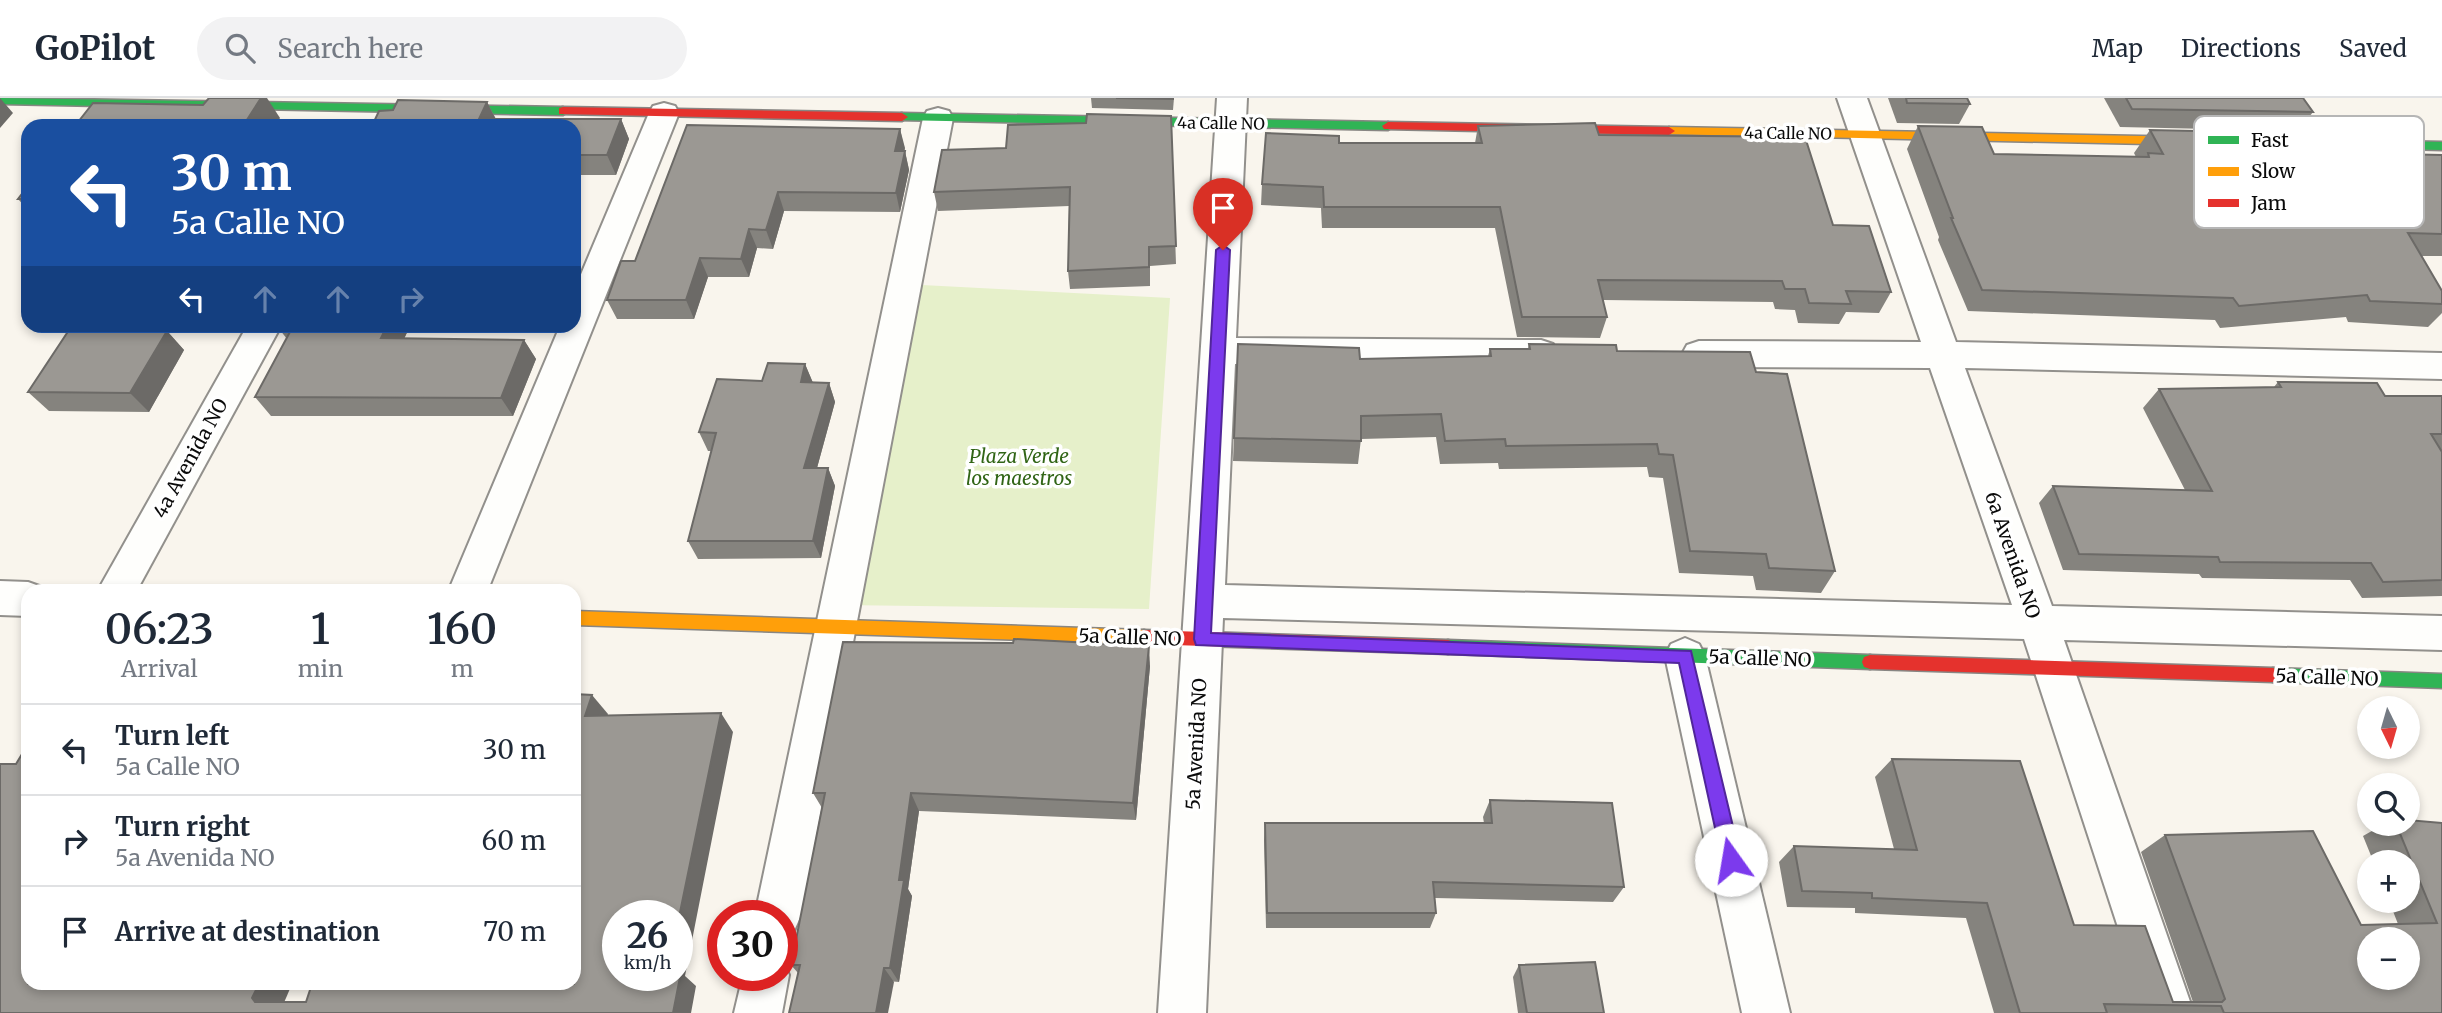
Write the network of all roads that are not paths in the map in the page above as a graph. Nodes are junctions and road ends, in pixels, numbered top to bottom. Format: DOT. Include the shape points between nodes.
graph roads {
  1 [pos="1852,98"];
  2 [pos="0,100"];
  3 [pos="383,111"];
  4 [pos="1231,111"];
  5 [pos="664,113"];
  6 [pos="937,118"];
  7 [pos="1866,135"];
  8 [pos="2194,141"];
  9 [pos="2424,146"];
  10 [pos="2442,146"];
  11 [pos="581,315"];
  12 [pos="260,333"];
  13 [pos="574,333"];
  14 [pos="1217,351"];
  15 [pos="1566,353"];
  16 [pos="1664,354"];
  17 [pos="1943,355"];
  18 [pos="2442,366"];
  19 [pos="120,584"];
  20 [pos="470,584"];
  21 [pos="0,598"];
  22 [pos="21,599"];
  23 [pos="1204,601"];
  24 [pos="581,618"];
  25 [pos="2036,623"];
  26 [pos="835,627"];
  27 [pos="2442,633"];
  28 [pos="1202,639"];
  29 [pos="1685,656"];
  30 [pos="2054,668"];
  31 [pos="2442,681"];
  32 [pos="781,900"];
  33 [pos="763,991"];
  34 [pos="758,1013"];
  35 [pos="1182,1013"];
  36 [pos="1766,1013"];
  37 [pos="2170,1013"];
  1 -- 7 [label="street, 6a Avenida NO"];
  2 -- 3 [label="street, 4a Calle NO"];
  3 -- 5 [label="street, 4a Calle NO"];
  4 -- 6 [label="street, 4a Calle NO"];
  4 -- 7 [label="street, 4a Calle NO"];
  4 -- 14 [label="street, 5a Avenida NO"];
  5 -- 6 [label="street, 4a Calle NO"];
  5 -- 11 [label="street"];
  6 -- 26 [label="street"];
  7 -- 8 [label="street, 4a Calle NO"];
  7 -- 17 [label="street, 6a Avenida NO"];
  9 -- 10 [label="street"];
  12 -- 19 [label="street, 4a Avenida NO"];
  13 -- 20 [label="street"];
  14 -- 15 [label="street"];
  14 -- 23 [label="street, 5a Avenida NO"];
  16 -- 17 [label="street"];
  17 -- 18 [label="street"];
  17 -- 25 [label="street, 6a Avenida NO"];
  21 -- 22 [label="street"];
  23 -- 25 [label="street"];
  23 -- 28 [label="street, 5a Avenida NO"];
  24 -- 26 [label="street, 5a Calle NO"];
  25 -- 27 [label="street"];
  25 -- 30 [label="street, 6a Avenida NO"];
  26 -- 28 [label="street, 5a Calle NO"];
  26 -- 32 [label="street"];
  28 -- 29 [label="street, 5a Calle NO"];
  28 -- 35 [label="street, 5a Avenida NO"];
  29 -- 30 [label="street, 5a Calle NO"];
  29 -- 36 [label="street"];
  30 -- 31 [label="street, 5a Calle NO"];
  30 -- 37 [label="street, 6a Avenida NO"];
  33 -- 34 [label="street"];
}
